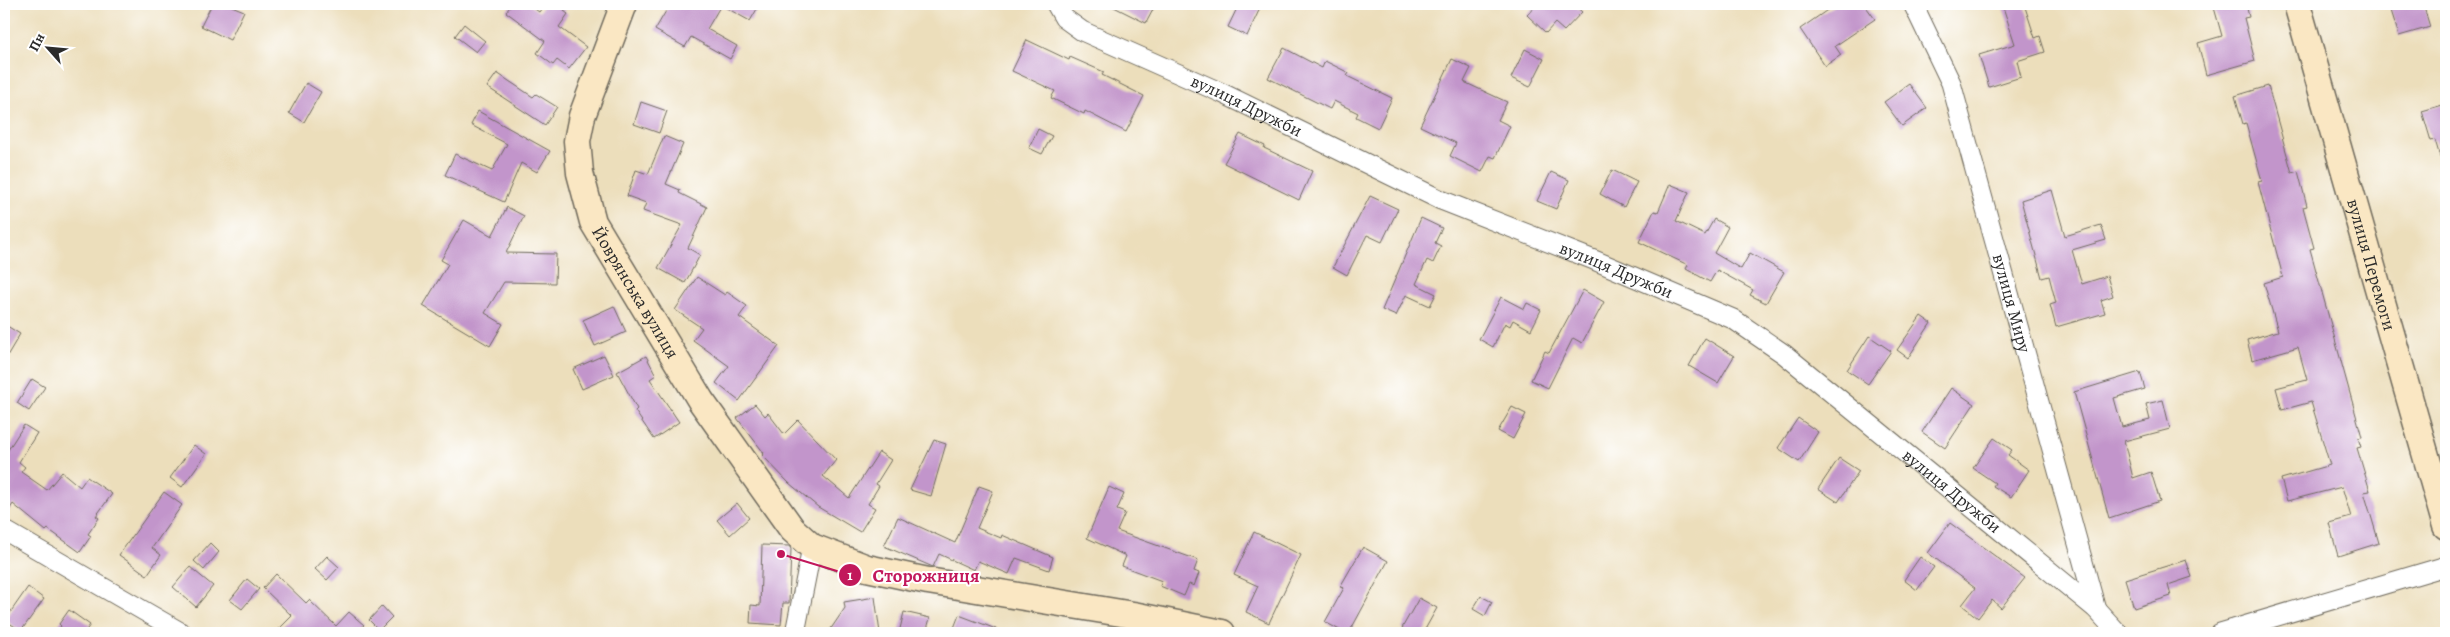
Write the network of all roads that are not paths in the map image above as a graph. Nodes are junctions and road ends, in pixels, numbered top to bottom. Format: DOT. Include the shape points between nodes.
graph roads {
  1 [pos="624,4"];
  2 [pos="1056,4"];
  3 [pos="1913,4"];
  4 [pos="2297,4"];
  5 [pos="2446,526"];
  6 [pos="4,530"];
  7 [pos="812,547"];
  8 [pos="2446,566"];
  9 [pos="2096,609"];
  10 [pos="2264,627"];
  11 [pos="182,633"];
  12 [pos="795,633"];
  13 [pos="1222,633"];
  14 [pos="2118,633"];
  15 [pos="2220,633"];
  1 -- 7 [label="street, Йоврянська вулиця" via="582,116 577,141 580,173 593,222 701,401 792,529"];
  2 -- 9 [label="street, вулиця Дружби" via="1064,18 1082,31 1222,92 1441,200 1594,260 1733,320 1784,354"];
  3 -- 9 [label="street, вулиця Миру" via="1951,83"];
  4 -- 5 [label="street, вулиця Перемоги"];
  6 -- 11 [label="street"];
  7 -- 12 [label="street"];
  7 -- 13 [label="street" via="867,568 928,581"];
  8 -- 10 [label="street"];
  9 -- 14 [label="street, вулиця Дружби"];
  10 -- 15 [label="street"];
}
